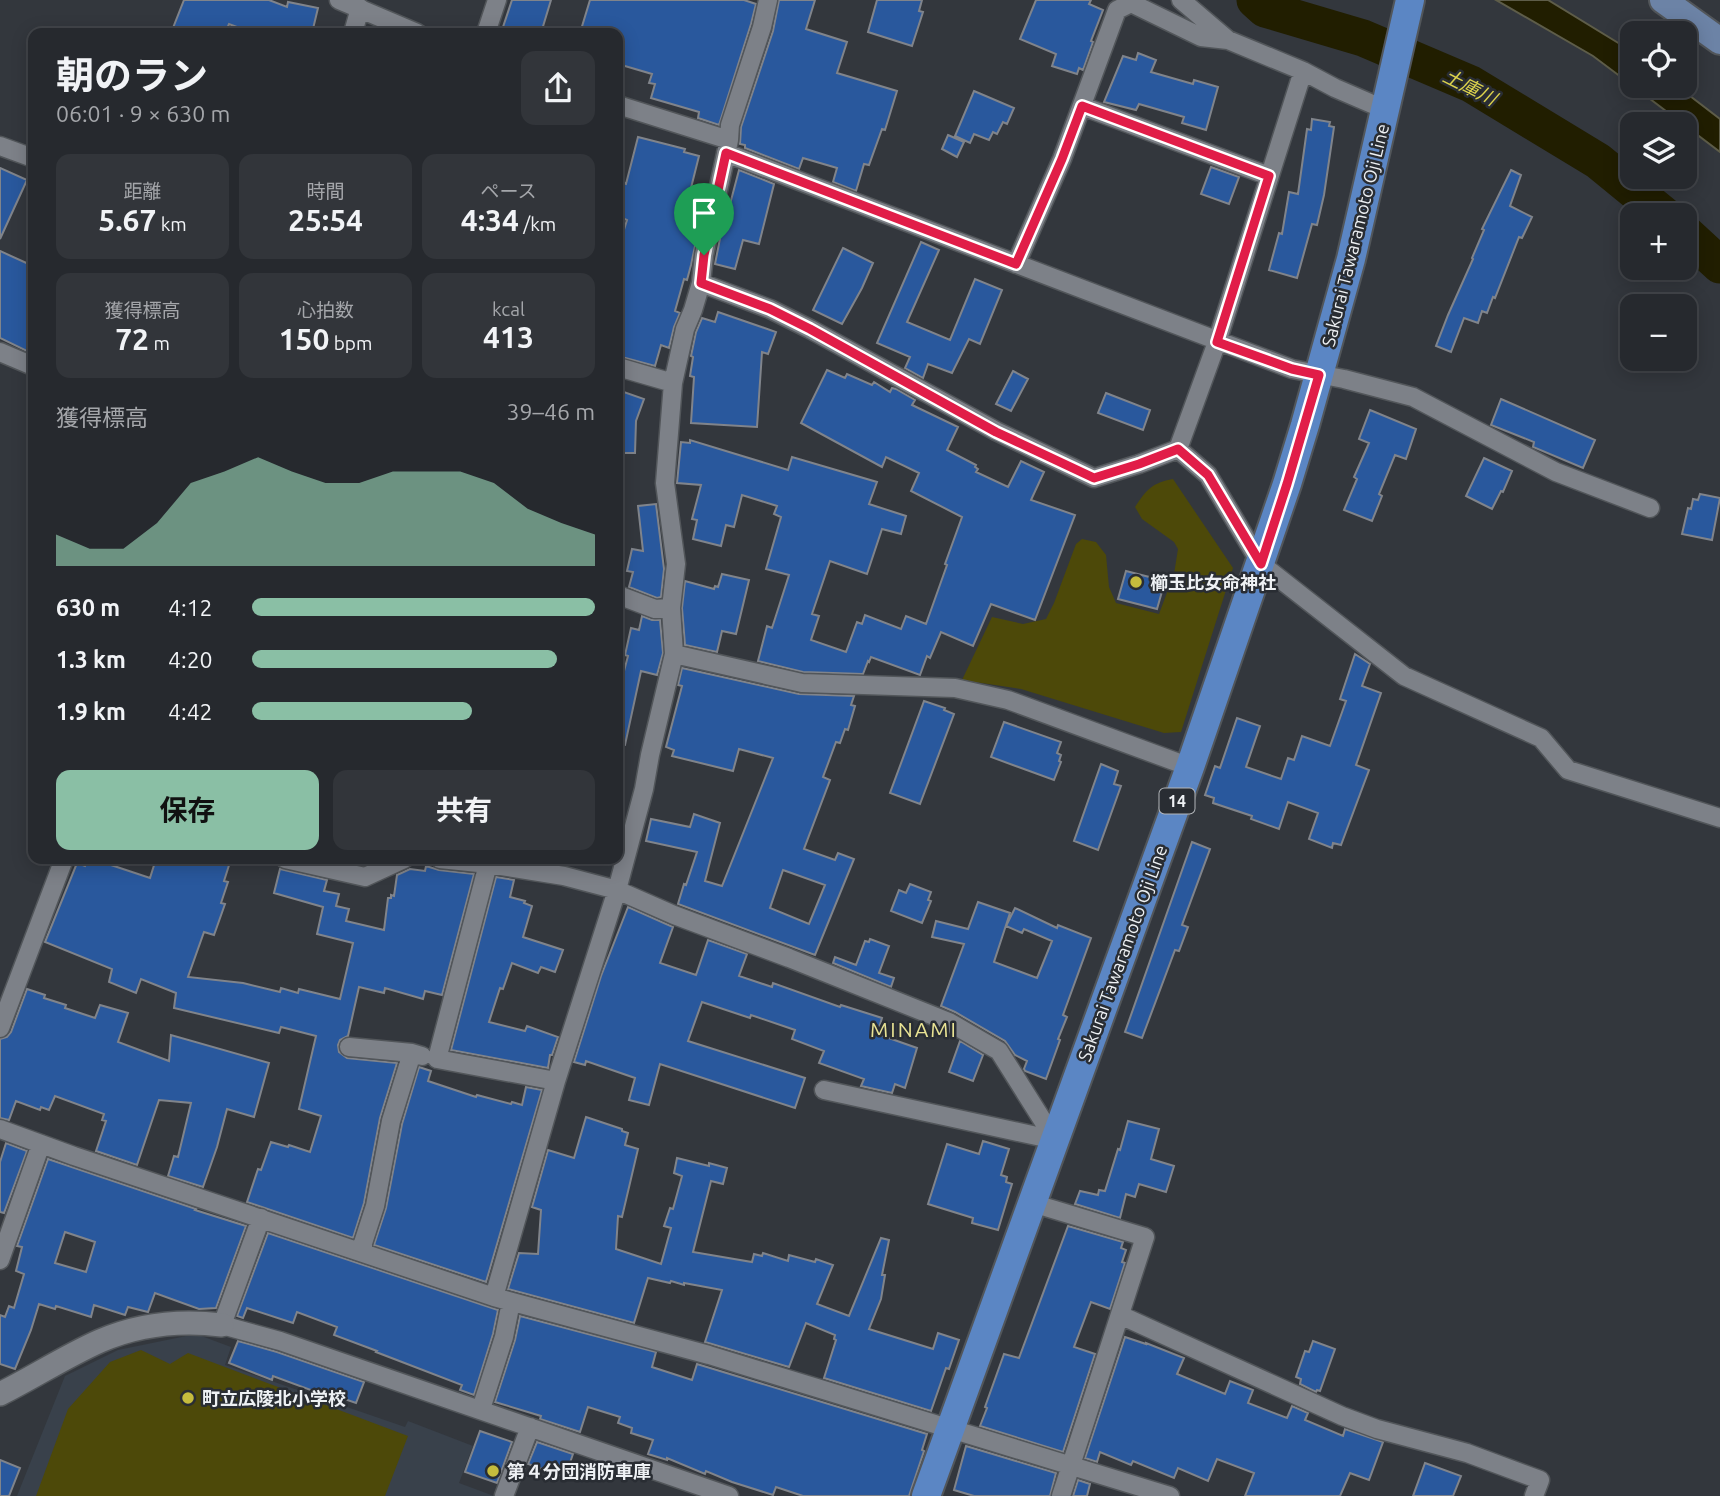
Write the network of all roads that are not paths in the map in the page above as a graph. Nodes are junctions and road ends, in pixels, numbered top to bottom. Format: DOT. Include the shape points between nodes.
graph roads {
  1 [pos="339,0"];
  2 [pos="497,0"];
  3 [pos="768,0"];
  4 [pos="1181,0"];
  5 [pos="1410,0"];
  6 [pos="1663,0"];
  7 [pos="360,8"];
  8 [pos="354,28"];
  9 [pos="406,28"];
  10 [pos="488,28"];
  11 [pos="1228,40"];
  12 [pos="1720,41"];
  13 [pos="1303,71"];
  14 [pos="1387,102"];
  15 [pos="1082,106"];
  16 [pos="623,107"];
  17 [pos="0,146"];
  18 [pos="727,147"];
  19 [pos="28,156"];
  20 [pos="1269,176"];
  21 [pos="1016,264"];
  22 [pos="701,283"];
  23 [pos="1217,342"];
  24 [pos="0,352"];
  25 [pos="28,364"];
  26 [pos="623,368"];
  27 [pos="1319,375"];
  28 [pos="673,383"];
  29 [pos="1178,449"];
  30 [pos="1650,508"];
  31 [pos="1261,564"];
  32 [pos="623,598"];
  33 [pos="671,608"];
  34 [pos="674,654"];
  35 [pos="1190,766"];
  36 [pos="1720,818"];
  37 [pos="62,864"];
  38 [pos="308,864"];
  39 [pos="393,864"];
  40 [pos="488,864"];
  41 [pos="617,890"];
  42 [pos="0,1028"];
  43 [pos="349,1047"];
  44 [pos="412,1053"];
  45 [pos="437,1059"];
  46 [pos="555,1081"];
  47 [pos="824,1090"];
  48 [pos="0,1129"];
  49 [pos="1055,1140"];
  50 [pos="41,1144"];
  51 [pos="1032,1203"];
  52 [pos="261,1218"];
  53 [pos="363,1252"];
  54 [pos="0,1260"];
  55 [pos="503,1299"];
  56 [pos="1120,1315"];
  57 [pos="222,1325"];
  58 [pos="2,1396"];
  59 [pos="481,1409"];
  60 [pos="530,1427"];
  61 [pos="951,1430"];
  62 [pos="1071,1467"];
  63 [pos="504,1496"];
  64 [pos="729,1496"];
  65 [pos="926,1496"];
  66 [pos="1060,1496"];
  67 [pos="1170,1496"];
  68 [pos="1534,1496"];
  1 -- 7 [label="street"];
  2 -- 10 [label="street"];
  3 -- 18 [label="street"];
  4 -- 11 [label="street"];
  5 -- 14 [label="main road, Sakurai Tawaramoto Oji Line / 14"];
  6 -- 12 [label="main road"];
  7 -- 8 [label="street"];
  7 -- 9 [label="street"];
  11 -- 13 [label="street"];
  11 -- 15 [label="street" via="1201,37 1130,3 1116,10"];
  13 -- 14 [label="street" via="1335,88"];
  13 -- 20 [label="street"];
  14 -- 27 [label="main road, Sakurai Tawaramoto Oji Line / 14"];
  15 -- 20 [label="street"];
  15 -- 21 [label="street"];
  16 -- 18 [label="street"];
  17 -- 19 [label="street"];
  18 -- 21 [label="street"];
  18 -- 22 [label="street"];
  20 -- 23 [label="street"];
  21 -- 23 [label="street"];
  22 -- 28 [label="street"];
  22 -- 29 [label="street" via="770,309 996,432 1094,478"];
  23 -- 27 [label="street"];
  23 -- 29 [label="street"];
  24 -- 25 [label="street"];
  26 -- 28 [label="street"];
  27 -- 30 [label="street" via="1413,397 1556,472"];
  27 -- 31 [label="main road, Sakurai Tawaramoto Oji Line / 14"];
  28 -- 33 [label="street" via="665,483 676,564"];
  29 -- 31 [label="street" via="1208,475"];
  31 -- 35 [label="main road, Sakurai Tawaramoto Oji Line / 14"];
  31 -- 36 [label="street" via="1404,676 1541,738 1568,770"];
  32 -- 33 [label="street" via="655,609"];
  33 -- 34 [label="street"];
  34 -- 35 [label="street" via="802,683 955,688 1008,700"];
  34 -- 41 [label="street"];
  35 -- 49 [label="main road, Sakurai Tawaramoto Oji Line / 14"];
  37 -- 42 [label="street"];
  38 -- 39 [label="street" via="365,877"];
  40 -- 41 [label="street"];
  40 -- 45 [label="street"];
  41 -- 46 [label="street"];
  41 -- 49 [label="street" via="949,1022 999,1051"];
  43 -- 44 [label="street"];
  44 -- 45 [label="street"];
  44 -- 53 [label="street" via="391,1121"];
  45 -- 46 [label="street"];
  46 -- 55 [label="street"];
  47 -- 49 [label="street"];
  48 -- 50 [label="street"];
  49 -- 51 [label="main road, Sakurai Tawaramoto Oji Line / 14"];
  50 -- 52 [label="street"];
  50 -- 54 [label="street"];
  51 -- 56 [label="street" via="1145,1237"];
  51 -- 61 [label="main road, Sakurai Tawaramoto Oji Line / 14"];
  52 -- 53 [label="street"];
  52 -- 57 [label="street"];
  53 -- 55 [label="street"];
  55 -- 59 [label="street" via="504,1337"];
  55 -- 61 [label="street"];
  56 -- 62 [label="street"];
  56 -- 68 [label="street" via="1342,1416 1540,1480"];
  57 -- 58 [label="street" via="181,1323 102,1340"];
  57 -- 59 [label="street"];
  59 -- 60 [label="street"];
  60 -- 63 [label="street"];
  60 -- 64 [label="street"];
  61 -- 62 [label="street"];
  61 -- 65 [label="main road, Sakurai Tawaramoto Oji Line / 14"];
  62 -- 66 [label="street"];
  62 -- 67 [label="street"];
}
